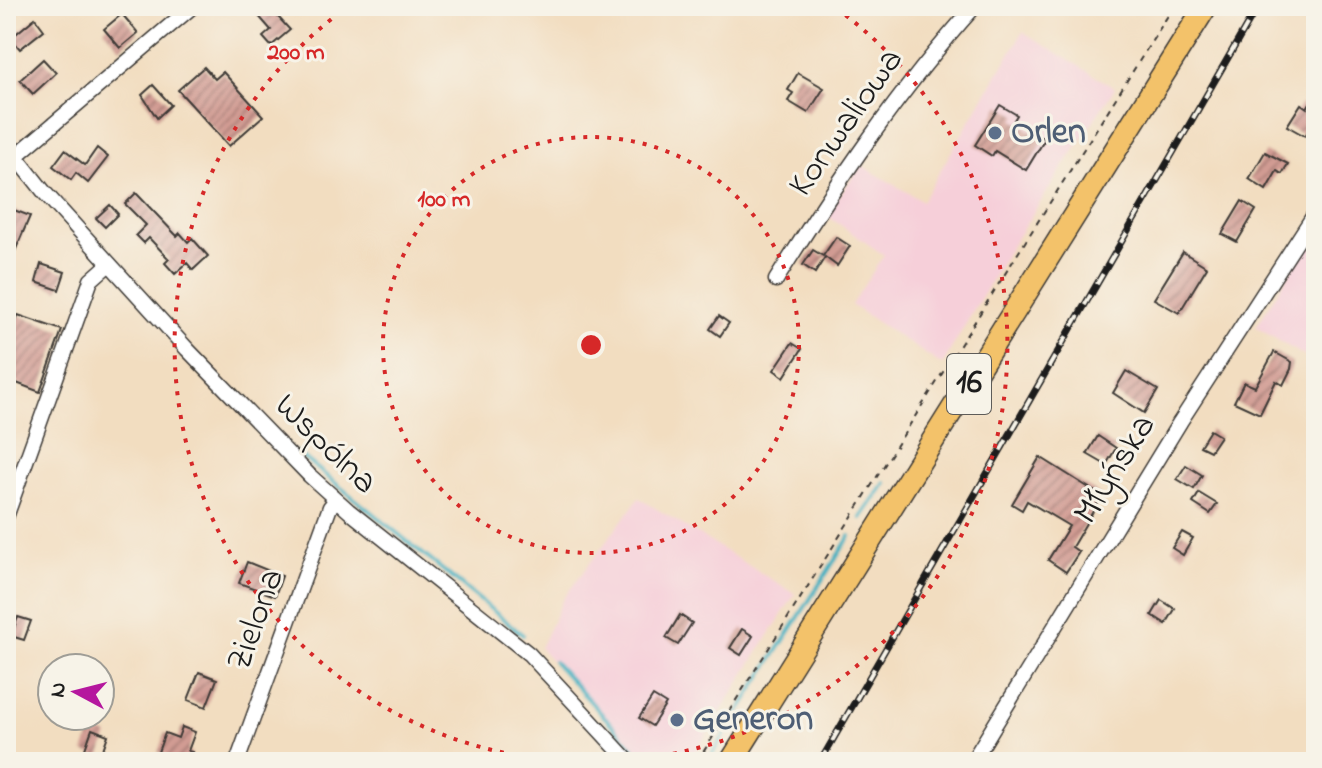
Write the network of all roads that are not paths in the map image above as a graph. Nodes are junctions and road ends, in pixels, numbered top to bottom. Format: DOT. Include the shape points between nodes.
graph roads {
  1 [pos="193,6"];
  2 [pos="975,6"];
  3 [pos="1206,6"];
  4 [pos="6,144"];
  5 [pos="16,156"];
  6 [pos="1316,212"];
  7 [pos="109,264"];
  8 [pos="776,280"];
  9 [pos="336,500"];
  10 [pos="6,517"];
  11 [pos="237,762"];
  12 [pos="629,762"];
  13 [pos="731,762"];
  14 [pos="972,762"];
  1 -- 5 [label="street"];
  2 -- 8 [label="street, Konwaliowa" via="871,134"];
  3 -- 13 [label="main road, 16"];
  4 -- 5 [label="street, Wspólna"];
  5 -- 7 [label="street, Wspólna"];
  6 -- 14 [label="street, Młyńska"];
  7 -- 9 [label="street, Wspólna" via="266,433"];
  7 -- 10 [label="street" via="91,280"];
  9 -- 11 [label="street, Zielona"];
  9 -- 12 [label="street, Wspólna" via="529,654"];
}
